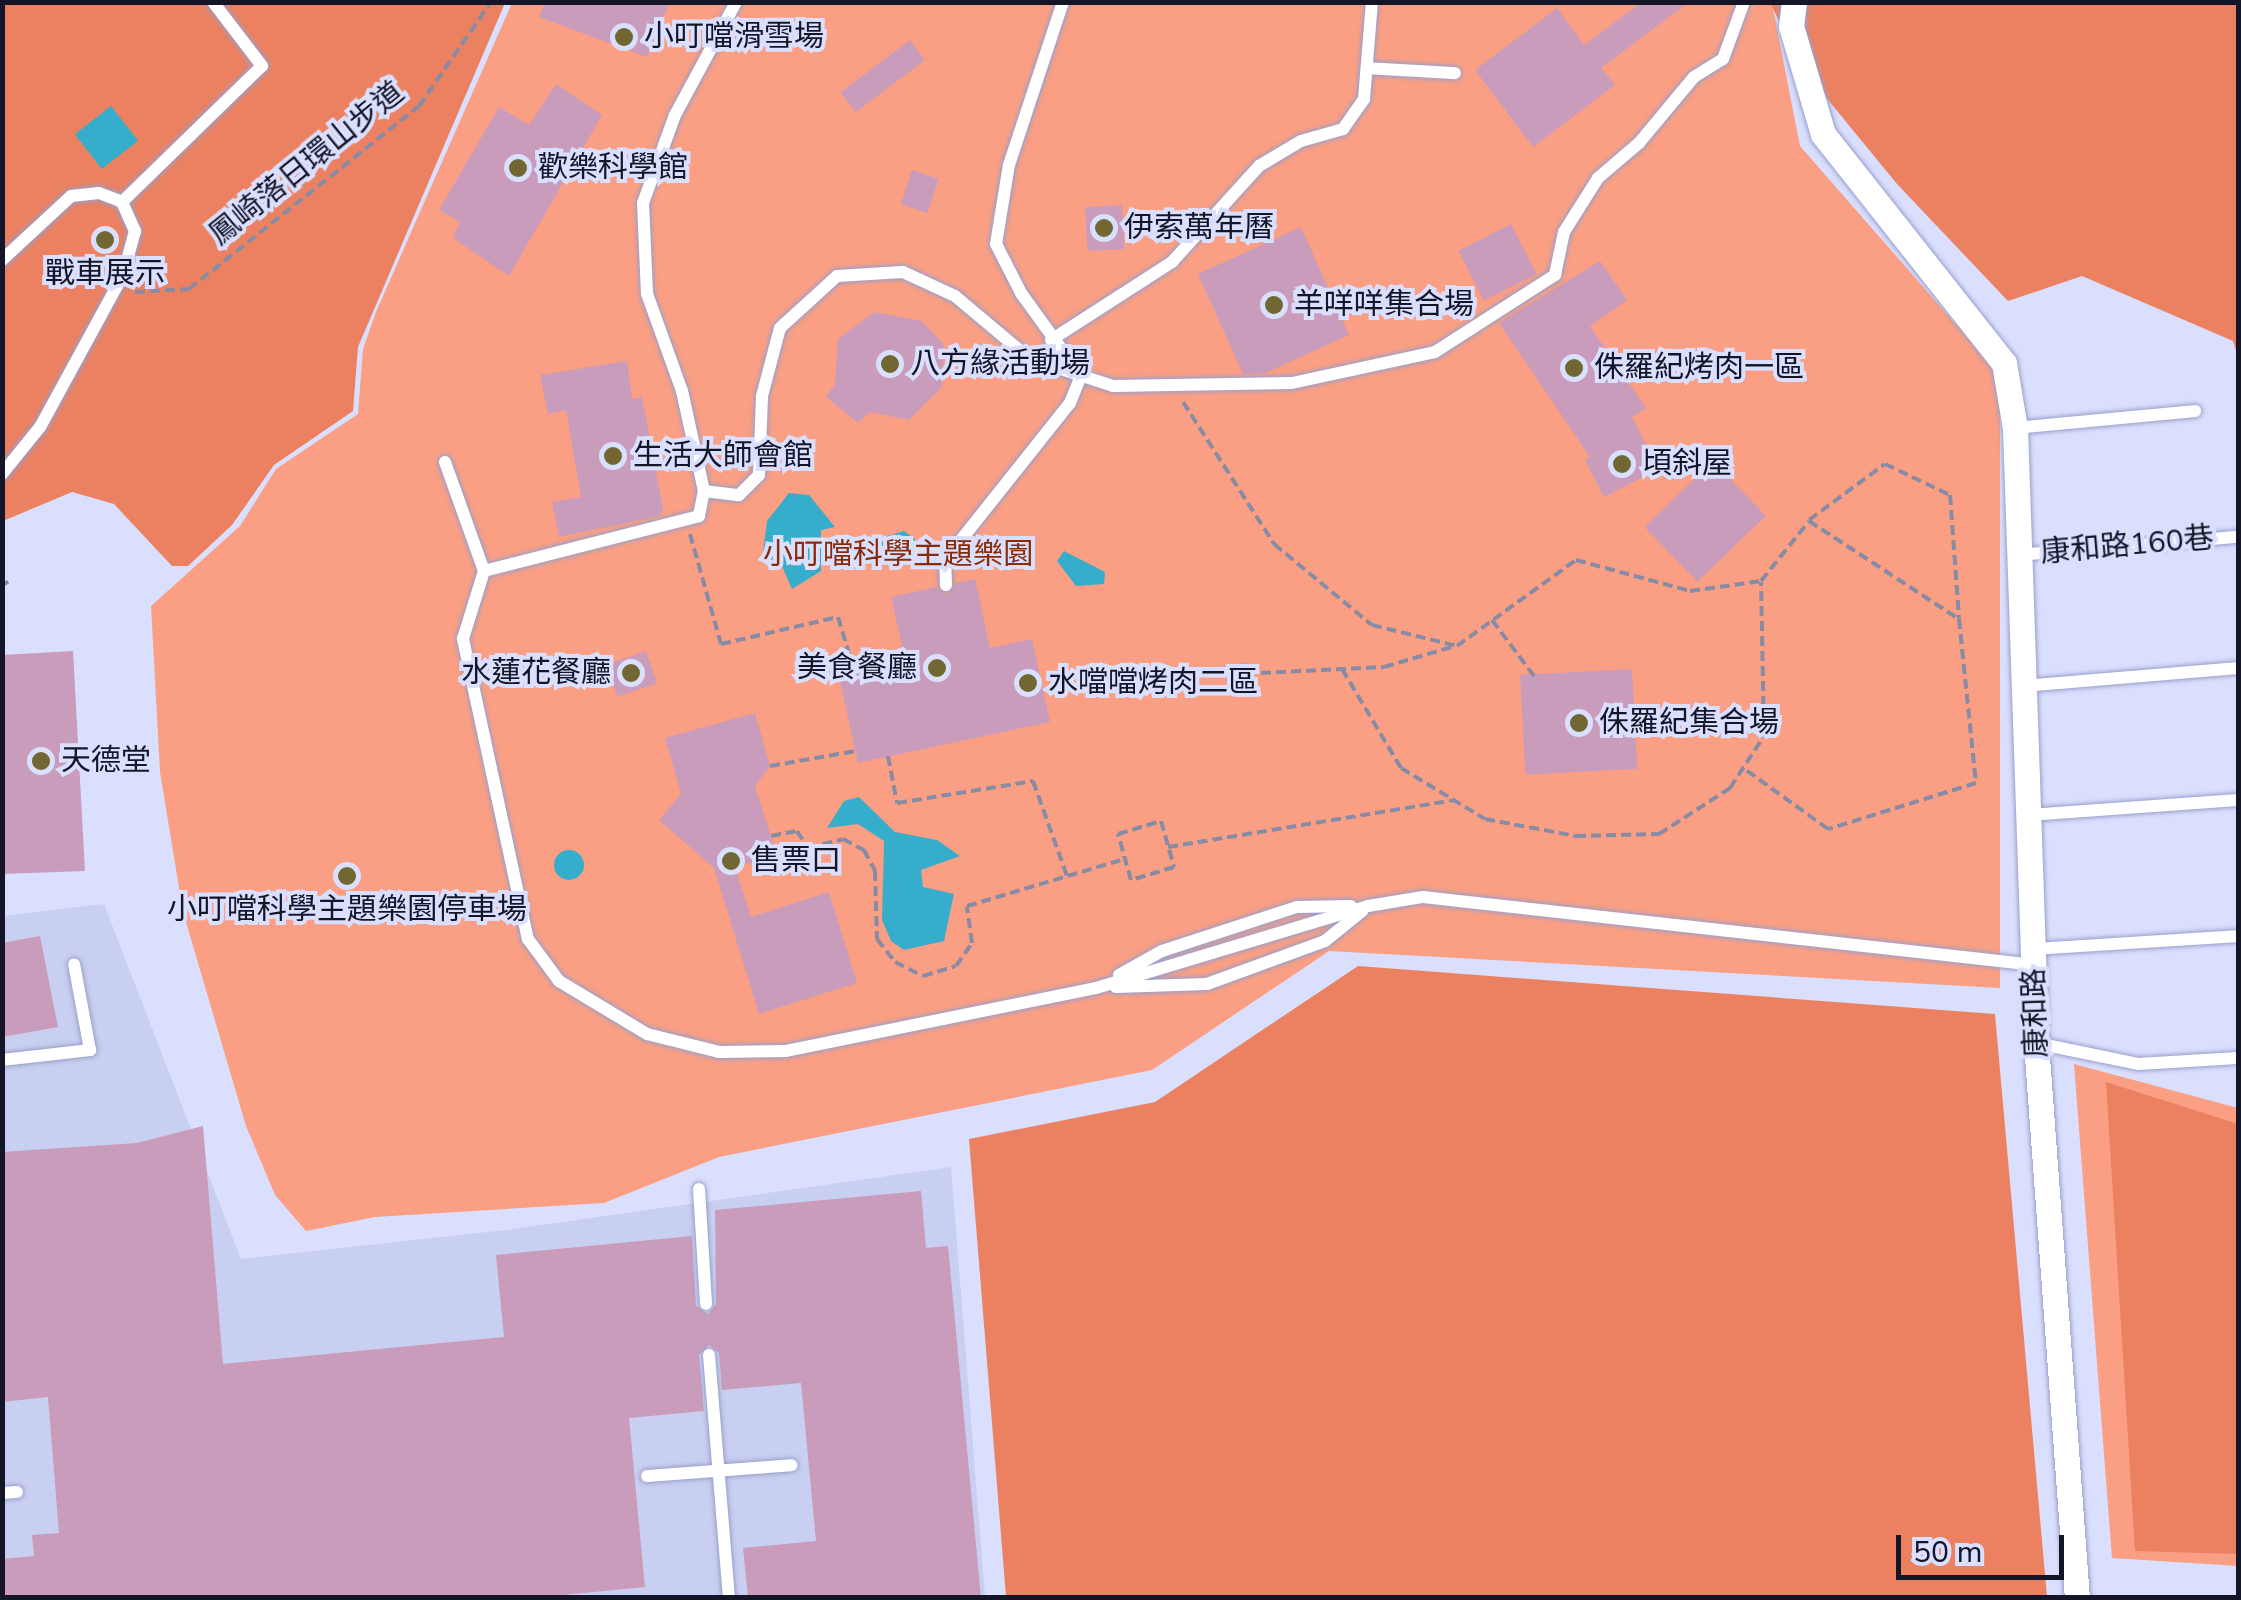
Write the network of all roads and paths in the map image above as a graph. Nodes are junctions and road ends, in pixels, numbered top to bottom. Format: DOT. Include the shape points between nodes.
graph roads {
  1 [pos="213,2"];
  2 [pos="491,2"];
  3 [pos="736,2"];
  4 [pos="1064,2"];
  5 [pos="1372,2"];
  6 [pos="1744,2"];
  7 [pos="1794,2"];
  8 [pos="1367,68"];
  9 [pos="1455,73"];
  10 [pos="122,202"];
  11 [pos="2,260"];
  12 [pos="123,275"];
  13 [pos="1052,340"];
  14 [pos="1081,376"];
  15 [pos="1173,385"];
  16 [pos="2195,410"];
  17 [pos="2015,428"];
  18 [pos="445,462"];
  19 [pos="2,474"];
  20 [pos="704,490"];
  21 [pos="686,520"];
  22 [pos="1809,520"];
  23 [pos="2238,537"];
  24 [pos="2015,555"];
  25 [pos="484,571"];
  26 [pos="1760,581"];
  27 [pos="946,585"];
  28 [pos="1959,619"];
  29 [pos="1492,620"];
  30 [pos="1456,646"];
  31 [pos="2238,668"];
  32 [pos="1342,669"];
  33 [pos="1261,673"];
  34 [pos="855,674"];
  35 [pos="1534,676"];
  36 [pos="2021,686"];
  37 [pos="856,751"];
  38 [pos="888,756"];
  39 [pos="770,766"];
  40 [pos="1743,768"];
  41 [pos="1454,800"];
  42 [pos="2238,800"];
  43 [pos="2028,815"];
  44 [pos="771,836"];
  45 [pos="1168,847"];
  46 [pos="1125,859"];
  47 [pos="1067,876"];
  48 [pos="1368,906"];
  49 [pos="2238,936"];
  50 [pos="2034,957"];
  51 [pos="74,964"];
  52 [pos="1096,988"];
  53 [pos="2036,1043"];
  54 [pos="2238,1058"];
  55 [pos="2,1060"];
  56 [pos="699,1189"];
  57 [pos="706,1304"];
  58 [pos="710,1355"];
  59 [pos="792,1465"];
  60 [pos="717,1471"];
  61 [pos="646,1476"];
  62 [pos="728,1598"];
  63 [pos="2077,1598"];
  1 -- 10 [label="lane" via="262,66"];
  2 -- 12 [label="path, 鳳崎落日環山步道" via="420,106 190,289 130,293"];
  3 -- 20 [label="lane" via="675,115 644,204 647,294 682,391"];
  4 -- 13 [label="lane" via="1009,165 996,244"];
  5 -- 8 [label="lane"];
  6 -- 15 [label="lane" via="1723,59 1694,77 1639,143 1598,178 1564,232 1555,276 1524,298 1435,352 1384,367 1292,383"];
  7 -- 17 [label="street, 康和路" via="1791,26 1823,134 2004,362"];
  8 -- 9 [label="lane"];
  8 -- 13 [label="lane" via="1364,99 1343,129 1300,141 1259,166 1172,262"];
  10 -- 11 [label="lane" via="99,192 71,196"];
  10 -- 12 [label="lane" via="135,231"];
  12 -- 19 [label="lane" via="40,426"];
  13 -- 14 [label="lane"];
  14 -- 15 [label="lane" via="1113,386"];
  14 -- 20 [label="lane" via="1030,359 956,296 903,272 837,276 780,328 762,396 758,475 739,495"];
  14 -- 27 [label="lane" via="1070,404 946,560"];
  15 -- 30 [label="path" via="1274,544 1372,625"];
  16 -- 17 [label="lane"];
  17 -- 24 [label="street, 康和路"];
  18 -- 25 [label="lane"];
  20 -- 21 [label="lane" via="699,516"];
  21 -- 25 [label="lane"];
  21 -- 34 [label="path" via="721,644 838,616"];
  22 -- 26 [label="path"];
  22 -- 28 [label="path"];
  22 -- 28 [label="path" via="1885,464 1950,495"];
  23 -- 24 [label="lane, 康和路160巷"];
  24 -- 36 [label="street, 康和路"];
  25 -- 52 [label="lane" via="462,639 528,939 559,981 648,1034 719,1052 786,1050"];
  26 -- 29 [label="path" via="1690,591 1576,560"];
  26 -- 40 [label="path" via="1764,736"];
  28 -- 40 [label="path" via="1976,783 1828,830"];
  29 -- 30 [label="path"];
  29 -- 35 [label="path"];
  30 -- 32 [label="path" via="1384,667"];
  31 -- 36 [label="lane"];
  32 -- 33 [label="path"];
  32 -- 41 [label="path" via="1401,768"];
  36 -- 43 [label="street, 康和路"];
  37 -- 39 [label="path"];
  38 -- 47 [label="path" via="897,803 1033,781"];
  40 -- 41 [label="path" via="1730,788 1659,834 1576,836 1484,819"];
  41 -- 45 [label="path"];
  42 -- 43 [label="lane"];
  43 -- 50 [label="street, 康和路"];
  44 -- 47 [label="path" via="797,831 808,848 842,839 864,850 876,872 876,939 895,962 923,976 956,966 972,943 967,906"];
  45 -- 46 [label="path" via="1174,868 1132,880"];
  45 -- 46 [label="path" via="1160,821 1118,834"];
  46 -- 47 [label="path"];
  48 -- 50 [label="lane" via="1423,897"];
  48 -- 52 [label="lane"];
  48 -- 52 [label="lane" via="1325,941 1208,984"];
  49 -- 50 [label="lane"];
  50 -- 53 [label="street, 康和路"];
  51 -- 55 [label="lane" via="90,1050"];
  53 -- 54 [label="lane" via="2138,1064"];
  53 -- 63 [label="street, 康和路"];
  56 -- 57 [label="lane"];
  58 -- 60 [label="lane"];
  59 -- 60 [label="lane"];
  60 -- 61 [label="lane"];
  60 -- 62 [label="lane"];
}
